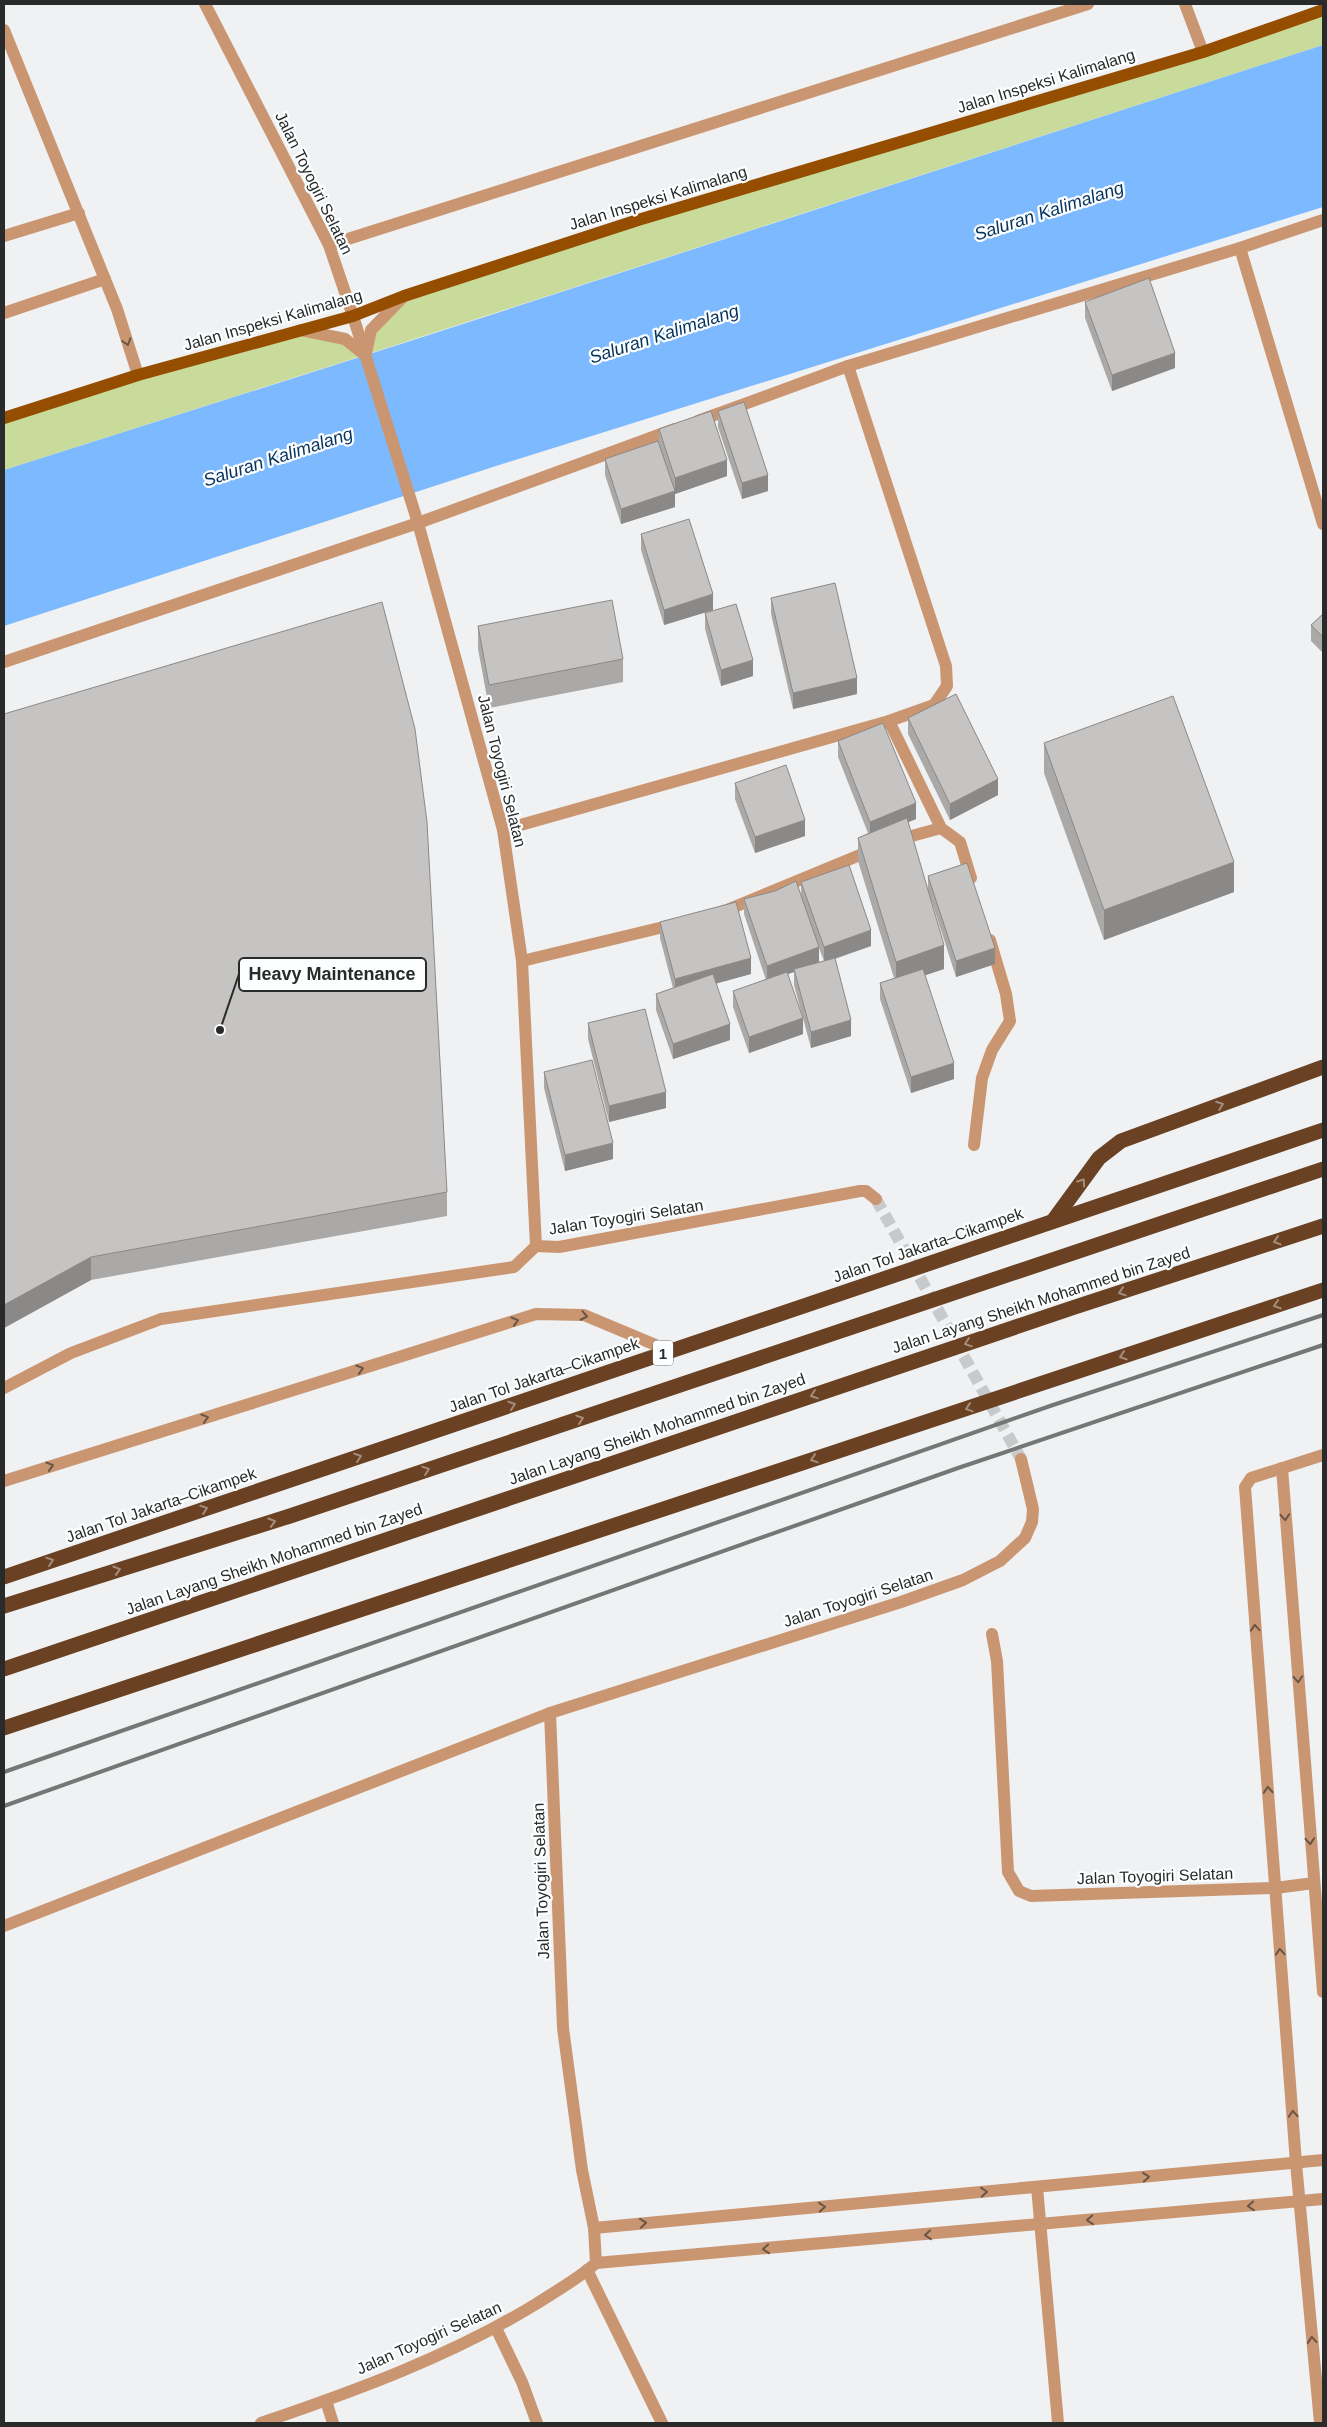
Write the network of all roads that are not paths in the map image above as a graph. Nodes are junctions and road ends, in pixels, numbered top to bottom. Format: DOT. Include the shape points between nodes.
graph roads {
  1 [pos="205,4"];
  2 [pos="1088,4"];
  3 [pos="1185,4"];
  4 [pos="1321,8"];
  5 [pos="4,30"];
  6 [pos="1203,52"];
  7 [pos="79,213"];
  8 [pos="1323,220"];
  9 [pos="4,236"];
  10 [pos="329,245"];
  11 [pos="1240,248"];
  12 [pos="105,279"];
  13 [pos="404,296"];
  14 [pos="4,313"];
  15 [pos="353,316"];
  16 [pos="301,330"];
  17 [pos="365,356"];
  18 [pos="848,366"];
  19 [pos="138,375"];
  20 [pos="4,418"];
  21 [pos="418,523"];
  22 [pos="1323,524"];
  23 [pos="4,662"];
  24 [pos="889,721"];
  25 [pos="941,828"];
  26 [pos="503,830"];
  27 [pos="974,889"];
  28 [pos="710,915"];
  29 [pos="691,920"];
  30 [pos="986,927"];
  31 [pos="522,961"];
  32 [pos="1323,1067"];
  33 [pos="1323,1130"];
  34 [pos="974,1145"];
  35 [pos="1323,1169"];
  36 [pos="876,1198"];
  37 [pos="1053,1222"];
  38 [pos="1323,1226"];
  39 [pos="536,1246"];
  40 [pos="1323,1290"];
  41 [pos="670,1351"];
  42 [pos="4,1388"];
  43 [pos="1323,1455"];
  44 [pos="1021,1458"];
  45 [pos="1282,1468"];
  46 [pos="4,1481"];
  47 [pos="4,1577"];
  48 [pos="4,1606"];
  49 [pos="992,1634"];
  50 [pos="4,1669"];
  51 [pos="550,1713"];
  52 [pos="4,1728"];
  53 [pos="1314,1883"];
  54 [pos="1275,1888"];
  55 [pos="4,1926"];
  56 [pos="1323,1992"];
  57 [pos="1323,2160"];
  58 [pos="1296,2162"];
  59 [pos="1036,2187"];
  60 [pos="1323,2199"];
  61 [pos="1300,2201"];
  62 [pos="1040,2225"];
  63 [pos="594,2228"];
  64 [pos="592,2267"];
  65 [pos="496,2328"];
  66 [pos="326,2401"];
  67 [pos="261,2423"];
  68 [pos="333,2423"];
  69 [pos="537,2423"];
  70 [pos="662,2423"];
  71 [pos="1058,2423"];
  72 [pos="1320,2423"];
  1 -- 10 [label="street, Jalan Toyogiri Selatan"];
  2 -- 10 [label="street"];
  3 -- 6 [label="street"];
  4 -- 6 [label="main road, Jalan Inspeksi Kalimalang"];
  5 -- 7 [label="street"];
  6 -- 13 [label="main road, Jalan Inspeksi Kalimalang" via="638,220"];
  7 -- 9 [label="street"];
  7 -- 12 [label="street"];
  8 -- 11 [label="street"];
  10 -- 15 [label="street, Jalan Toyogiri Selatan"];
  11 -- 18 [label="street"];
  11 -- 22 [label="street"];
  12 -- 14 [label="street"];
  12 -- 19 [label="street, one-way"];
  13 -- 15 [label="main road, Jalan Inspeksi Kalimalang"];
  13 -- 17 [label="street" via="370,330"];
  15 -- 16 [label="main road, Jalan Inspeksi Kalimalang"];
  15 -- 17 [label="street, Jalan Toyogiri Selatan"];
  16 -- 17 [label="street" via="345,339"];
  16 -- 19 [label="main road, Jalan Inspeksi Kalimalang"];
  17 -- 21 [label="street, Jalan Toyogiri Selatan"];
  18 -- 21 [label="street"];
  18 -- 24 [label="street" via="946,666 947,686 934,705"];
  19 -- 20 [label="main road, Jalan Inspeksi Kalimalang"];
  21 -- 23 [label="street"];
  21 -- 26 [label="street, Jalan Toyogiri Selatan"];
  24 -- 25 [label="street"];
  24 -- 26 [label="street"];
  25 -- 27 [label="street" via="960,842"];
  25 -- 28 [label="street" via="901,838"];
  26 -- 31 [label="street, Jalan Toyogiri Selatan"];
  29 -- 31 [label="street"];
  30 -- 34 [label="street" via="1006,994 1010,1021 992,1050 982,1078"];
  31 -- 39 [label="street, Jalan Toyogiri Selatan"];
  37 -- 32 [label="highway, one-way" via="1099,1158 1121,1141"];
  33 -- 37 [label="highway, Jalan Tol Jakarta–Cikampek / 1"];
  48 -- 35 [label="highway, Jalan Layang Sheikh Mohammed bin Zayed / 1, one-way, bridge" via="290,1516"];
  36 -- 39 [label="street, Jalan Toyogiri Selatan" via="860,1191 559,1247"];
  37 -- 41 [label="highway, Jalan Tol Jakarta–Cikampek / 1"];
  38 -- 50 [label="highway, Jalan Layang Sheikh Mohammed bin Zayed, one-way, bridge" via="1035,1320"];
  39 -- 42 [label="street" via="514,1266 161,1319 71,1352"];
  40 -- 52 [label="highway, one-way"];
  46 -- 41 [label="street, one-way" via="536,1314 584,1315"];
  47 -- 41 [label="highway, Jalan Tol Jakarta–Cikampek / 1, one-way"];
  43 -- 45 [label="street"];
  44 -- 51 [label="street, Jalan Toyogiri Selatan" via="1033,1509 1032,1522 1025,1538 1000,1561 963,1580 901,1602"];
  45 -- 53 [label="street, one-way"];
  54 -- 45 [label="street, one-way" via="1244,1487 1251,1478"];
  49 -- 54 [label="street, Jalan Toyogiri Selatan" via="1008,1872 1020,1891 1030,1896"];
  51 -- 55 [label="street"];
  51 -- 63 [label="street, Jalan Toyogiri Selatan" via="563,2028 582,2170"];
  53 -- 54 [label="street, Jalan Toyogiri Selatan"];
  53 -- 56 [label="street"];
  58 -- 54 [label="street, one-way"];
  57 -- 58 [label="street"];
  59 -- 58 [label="street, one-way"];
  58 -- 61 [label="street"];
  59 -- 62 [label="street"];
  63 -- 59 [label="street, one-way"];
  60 -- 61 [label="street"];
  61 -- 62 [label="street, one-way"];
  72 -- 61 [label="street, one-way"];
  62 -- 64 [label="street, one-way"];
  62 -- 71 [label="street"];
  63 -- 64 [label="street, Jalan Toyogiri Selatan"];
  64 -- 65 [label="street, Jalan Toyogiri Selatan"];
  64 -- 70 [label="street"];
  65 -- 66 [label="street, Jalan Toyogiri Selatan"];
  65 -- 69 [label="street"];
  66 -- 67 [label="street, Jalan Toyogiri Selatan"];
  66 -- 68 [label="street"];
}
